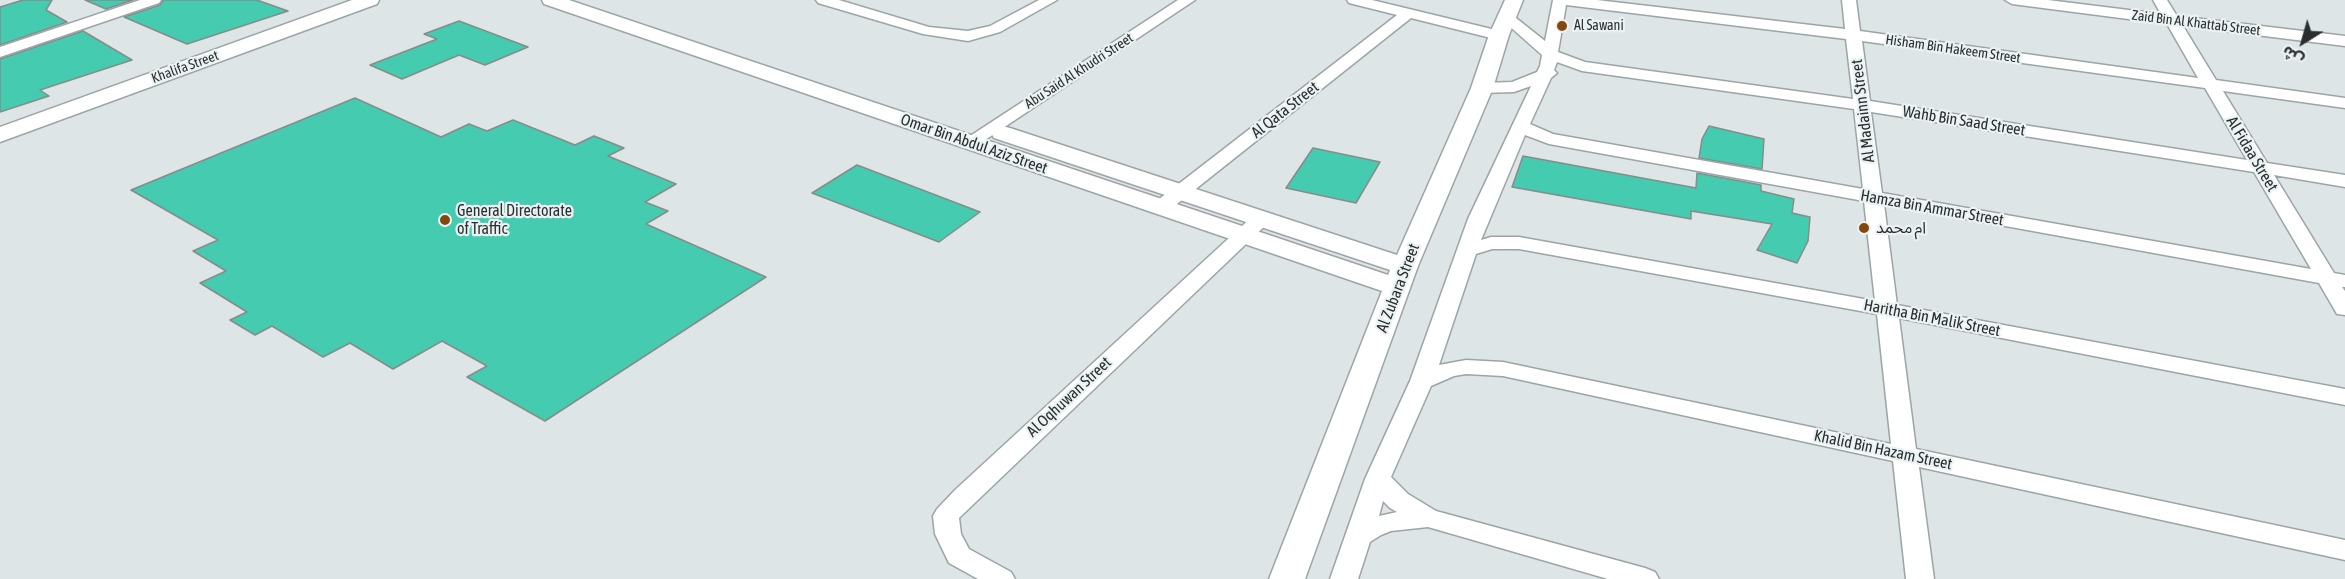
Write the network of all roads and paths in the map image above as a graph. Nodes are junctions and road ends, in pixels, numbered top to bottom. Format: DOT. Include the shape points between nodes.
graph roads {
  1 [pos="154,0"];
  2 [pos="370,0"];
  3 [pos="551,0"];
  4 [pos="594,0"];
  5 [pos="823,0"];
  6 [pos="1050,0"];
  7 [pos="1188,0"];
  8 [pos="1354,0"];
  9 [pos="1560,0"];
  10 [pos="1849,0"];
  11 [pos="2012,0"];
  12 [pos="2160,0"];
  13 [pos="1408,13"];
  14 [pos="1506,18"];
  15 [pos="2171,20"];
  16 [pos="1854,35"];
  17 [pos="2345,41"];
  18 [pos="0,52"];
  19 [pos="1552,55"];
  20 [pos="1582,66"];
  21 [pos="1544,76"];
  22 [pos="2211,85"];
  23 [pos="1482,88"];
  24 [pos="2345,103"];
  25 [pos="1862,105"];
  26 [pos="1521,127"];
  27 [pos="990,130"];
  28 [pos="0,135"];
  29 [pos="970,142"];
  30 [pos="2260,167"];
  31 [pos="2345,181"];
  32 [pos="1180,192"];
  33 [pos="1873,197"];
  34 [pos="1161,207"];
  35 [pos="1261,219"];
  36 [pos="1478,219"];
  37 [pos="1242,235"];
  38 [pos="1519,243"];
  39 [pos="1467,250"];
  40 [pos="1401,277"];
  41 [pos="2335,280"];
  42 [pos="1886,309"];
  43 [pos="2345,309"];
  44 [pos="1422,381"];
  45 [pos="2345,397"];
  46 [pos="1903,454"];
  47 [pos="1378,479"];
  48 [pos="1428,518"];
  49 [pos="1358,537"];
  50 [pos="2345,550"];
  51 [pos="1001,579"];
  52 [pos="1287,579"];
  53 [pos="1344,579"];
  54 [pos="1645,579"];
  55 [pos="1920,579"];
  1 -- 18 [label="street"];
  2 -- 28 [label="street, Khalifa Street"];
  3 -- 29 [label="street, Omar Bin Abdul Aziz Street"];
  4 -- 27 [label="street, Omar Bin Abdul Aziz Street"];
  5 -- 6 [label="street" via="962,43 982,42"];
  7 -- 27 [label="street, Abu Said Al Khudri Street"];
  8 -- 13 [label="street"];
  9 -- 16 [label="street, Hisham Bin Hakeem Street"];
  9 -- 19 [label="street"];
  10 -- 16 [label="street, Al Madainn Street"];
  11 -- 15 [label="street, Zaid Bin Al Khattab Street"];
  12 -- 15 [label="street, Al Fidaa Street"];
  13 -- 14 [label="street"];
  13 -- 32 [label="street, Al Qata Street"];
  14 -- 19 [label="street, Wahb Bin Saad Street"];
  14 -- 23 [label="street, Al Zubara Street"];
  15 -- 17 [label="street, Zaid Bin Al Khattab Street"];
  15 -- 22 [label="street, Al Fidaa Street"];
  16 -- 22 [label="street, Hisham Bin Hakeem Street"];
  16 -- 25 [label="street, Al Madainn Street"];
  19 -- 20 [label="street, Wahb Bin Saad Street"];
  19 -- 21 [label="street"];
  20 -- 21 [label="street, Wahb Bin Saad Street"];
  20 -- 25 [label="street, Wahb Bin Saad Street"];
  21 -- 23 [label="street, Wahb Bin Saad Street" via="1514,87"];
  21 -- 26 [label="street"];
  22 -- 24 [label="street, Hisham Bin Hakeem Street"];
  22 -- 30 [label="street, Al Fidaa Street"];
  23 -- 40 [label="street, Al Zubara Street"];
  25 -- 30 [label="street, Wahb Bin Saad Street"];
  25 -- 33 [label="street, Al Madainn Street"];
  26 -- 33 [label="street, Hamza Bin Ammar Street" via="1550,139"];
  26 -- 36 [label="street"];
  27 -- 29 [label="street, Abu Said Al Khudri Street"];
  27 -- 32 [label="street, Omar Bin Abdul Aziz Street"];
  29 -- 34 [label="street, Omar Bin Abdul Aziz Street"];
  30 -- 31 [label="street, Wahb Bin Saad Street"];
  30 -- 41 [label="street, Al Fidaa Street"];
  32 -- 34 [label="street, Al Qata Street"];
  32 -- 35 [label="street, Omar Bin Abdul Aziz Street"];
  33 -- 41 [label="street, Hamza Bin Ammar Street"];
  33 -- 42 [label="street, Al Madainn Street"];
  34 -- 37 [label="street, Omar Bin Abdul Aziz Street"];
  35 -- 37 [label="street, Al Oqhuwan Street"];
  35 -- 40 [label="street, Omar Bin Abdul Aziz Street"];
  36 -- 38 [label="street, Haritha Bin Malik Street"];
  36 -- 39 [label="street"];
  37 -- 40 [label="street, Omar Bin Abdul Aziz Street"];
  37 -- 51 [label="street, Al Oqhuwan Street" via="946,516 948,534 959,556"];
  38 -- 39 [label="street, Haritha Bin Malik Street" via="1491,243"];
  38 -- 42 [label="street, Haritha Bin Malik Street"];
  39 -- 44 [label="street"];
  40 -- 52 [label="street, Al Zubara Street"];
  41 -- 43 [label="street, Al Fidaa Street"];
  42 -- 45 [label="street, Haritha Bin Malik Street"];
  42 -- 46 [label="street, Al Madainn Street"];
  44 -- 46 [label="street, Khalid Bin Hazam Street" via="1449,369 1503,369"];
  44 -- 47 [label="street"];
  46 -- 50 [label="street, Khalid Bin Hazam Street"];
  46 -- 55 [label="street, Al Madainn Street"];
  47 -- 48 [label="street" via="1399,501"];
  47 -- 49 [label="street"];
  48 -- 49 [label="street" via="1389,522"];
  48 -- 54 [label="street"];
  49 -- 53 [label="street"];
}
